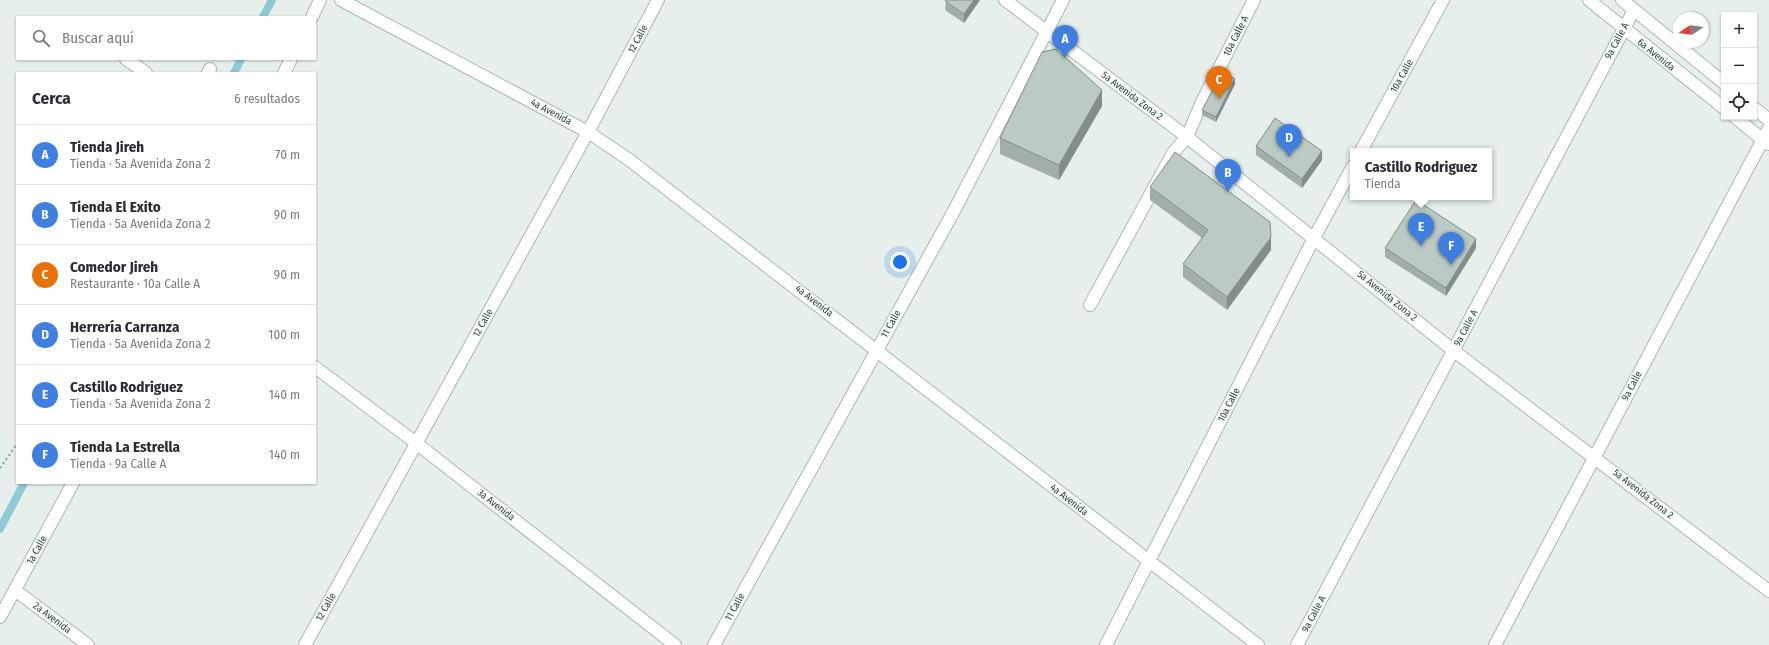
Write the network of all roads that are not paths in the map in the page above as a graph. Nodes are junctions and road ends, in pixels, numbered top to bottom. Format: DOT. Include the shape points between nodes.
graph roads {
  1 [pos="320,0"];
  2 [pos="341,0"];
  3 [pos="658,0"];
  4 [pos="1005,0"];
  5 [pos="1064,0"];
  6 [pos="1254,0"];
  7 [pos="1443,0"];
  8 [pos="1589,0"];
  9 [pos="1622,0"];
  10 [pos="1634,10"];
  11 [pos="312,16"];
  12 [pos="1624,28"];
  13 [pos="1046,32"];
  14 [pos="127,60"];
  15 [pos="290,60"];
  16 [pos="145,72"];
  17 [pos="284,72"];
  18 [pos="1721,81"];
  19 [pos="1721,106"];
  20 [pos="1757,110"];
  21 [pos="1739,120"];
  22 [pos="1769,120"];
  23 [pos="1769,128"];
  24 [pos="588,132"];
  25 [pos="1186,137"];
  26 [pos="1766,142"];
  27 [pos="1363,148"];
  28 [pos="1350,172"];
  29 [pos="1314,238"];
  30 [pos="1090,305"];
  31 [pos="877,350"];
  32 [pos="1454,351"];
  33 [pos="316,368"];
  34 [pos="416,443"];
  35 [pos="1595,456"];
  36 [pos="73,484"];
  37 [pos="1149,562"];
  38 [pos="15,590"];
  39 [pos="1769,592"];
  40 [pos="0,617"];
  41 [pos="88,645"];
  42 [pos="305,645"];
  43 [pos="675,645"];
  44 [pos="714,645"];
  45 [pos="1106,645"];
  46 [pos="1258,645"];
  47 [pos="1297,645"];
  48 [pos="1495,645"];
  1 -- 11 [label="street"];
  2 -- 24 [label="street, 4a Avenida"];
  3 -- 24 [label="street, 12 Calle"];
  4 -- 13 [label="street, 5a Avenida Zona 2"];
  5 -- 13 [label="street, 11 Calle"];
  6 -- 25 [label="street, 10a Calle A"];
  7 -- 27 [label="street, 10a Calle"];
  8 -- 12 [label="street, 6a Avenida"];
  9 -- 10 [label="street"];
  10 -- 12 [label="street, 9a Calle A"];
  10 -- 18 [label="street"];
  12 -- 19 [label="street, 6a Avenida"];
  12 -- 32 [label="street, 9a Calle A"];
  13 -- 25 [label="street, 5a Avenida Zona 2"];
  13 -- 31 [label="street, 11 Calle" via="955,209"];
  14 -- 16 [label="street"];
  15 -- 17 [label="street"];
  20 -- 22 [label="street"];
  21 -- 26 [label="street"];
  23 -- 26 [label="street, 9a Calle"];
  24 -- 31 [label="street, 4a Avenida" via="669,189"];
  24 -- 34 [label="street, 12 Calle"];
  25 -- 29 [label="street, 5a Avenida Zona 2"];
  25 -- 30 [label="street, 10a Calle A" via="1173,153"];
  26 -- 35 [label="street, 9a Calle"];
  28 -- 29 [label="street, 10a Calle"];
  29 -- 32 [label="street, 5a Avenida Zona 2"];
  29 -- 37 [label="street, 10a Calle"];
  31 -- 37 [label="street, 4a Avenida"];
  31 -- 44 [label="street, 11 Calle"];
  32 -- 35 [label="street, 5a Avenida Zona 2"];
  32 -- 47 [label="street, 9a Calle A"];
  33 -- 34 [label="street, 3a Avenida"];
  34 -- 42 [label="street, 12 Calle"];
  34 -- 43 [label="street, 3a Avenida"];
  35 -- 39 [label="street, 5a Avenida Zona 2"];
  35 -- 48 [label="street, 9a Calle"];
  36 -- 38 [label="street, 1a Calle"];
  37 -- 45 [label="street, 10a Calle"];
  37 -- 46 [label="street, 4a Avenida"];
  38 -- 40 [label="street, 1a Calle"];
  38 -- 41 [label="street, 2a Avenida"];
}
